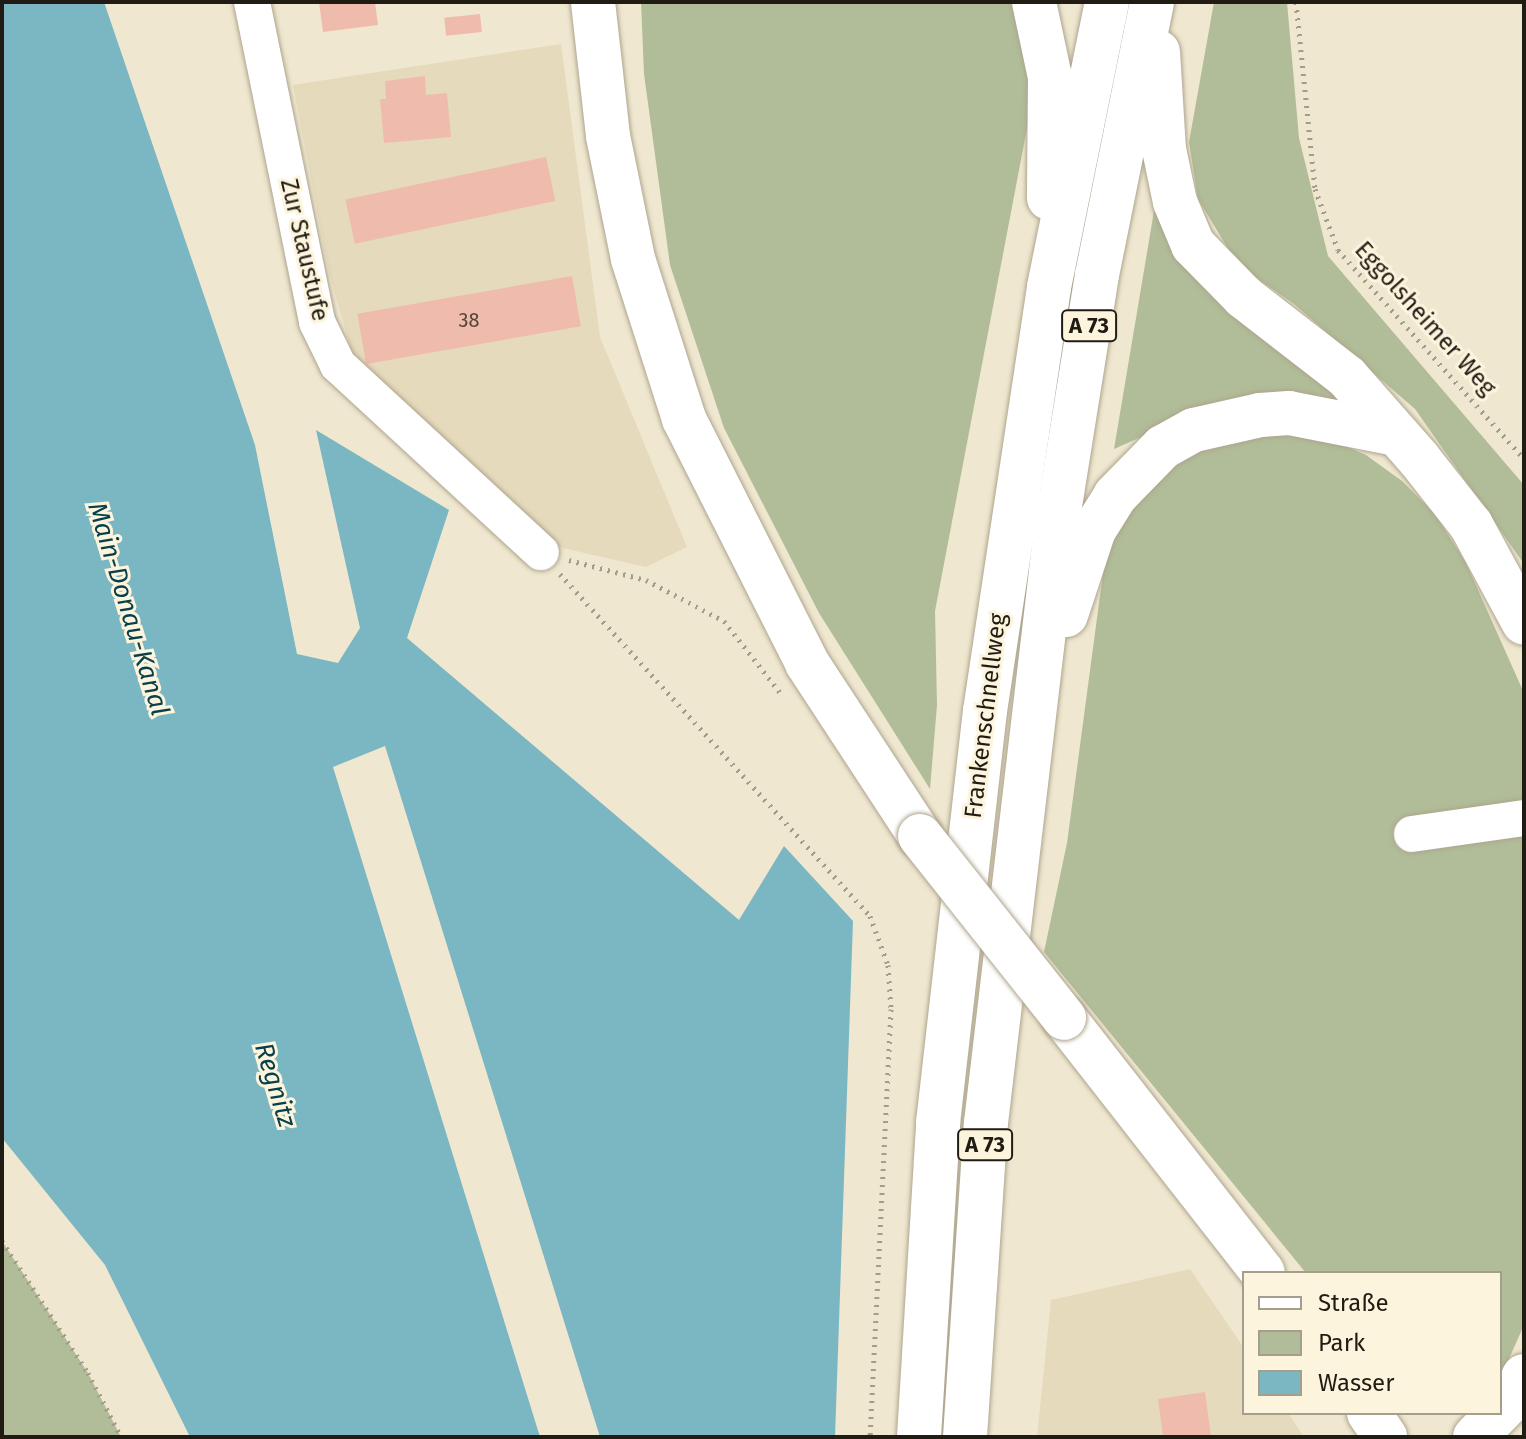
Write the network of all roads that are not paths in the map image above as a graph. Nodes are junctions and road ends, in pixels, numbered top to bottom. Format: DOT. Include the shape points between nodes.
graph roads {
  1 [pos="252,2"];
  2 [pos="593,2"];
  3 [pos="1034,2"];
  4 [pos="1107,2"];
  5 [pos="1155,2"];
  6 [pos="1049,287"];
  7 [pos="1392,433"];
  8 [pos="541,552"];
  9 [pos="1524,623"];
  10 [pos="1040,653"];
  11 [pos="1524,818"];
  12 [pos="1412,834"];
  13 [pos="1261,1271"];
  14 [pos="1524,1376"];
  15 [pos="1502,1409"];
  16 [pos="1370,1415"];
  17 [pos="1496,1415"];
  18 [pos="919,1437"];
  19 [pos="965,1437"];
  20 [pos="1385,1437"];
  21 [pos="1475,1437"];
  1 -- 8 [label="street, Zur Staustufe" via="317,322 338,365"];
  2 -- 13 [label="main road, bridge" via="608,136 633,259 684,419 807,663 920,836"];
  3 -- 6 [label="main road" via="1050,77"];
  4 -- 6 [label="main road, Frankenschnellweg / A 73"];
  5 -- 7 [label="main road" via="1164,149 1175,202 1193,245 1244,297 1347,377"];
  5 -- 10 [label="main road, Frankenschnellweg / A 73" via="1097,275"];
  6 -- 18 [label="main road, Frankenschnellweg / A 73" via="987,697 939,1107"];
  7 -- 9 [label="main road" via="1465,515"];
  7 -- 10 [label="main road" via="1289,413 1194,430 1163,447 1115,496 1094,530 1071,608"];
  10 -- 19 [label="main road, Frankenschnellweg / A 73" via="986,1123"];
  11 -- 12 [label="street"];
  14 -- 15 [label="main road"];
  16 -- 20 [label="main road"];
  17 -- 21 [label="main road"];
}
